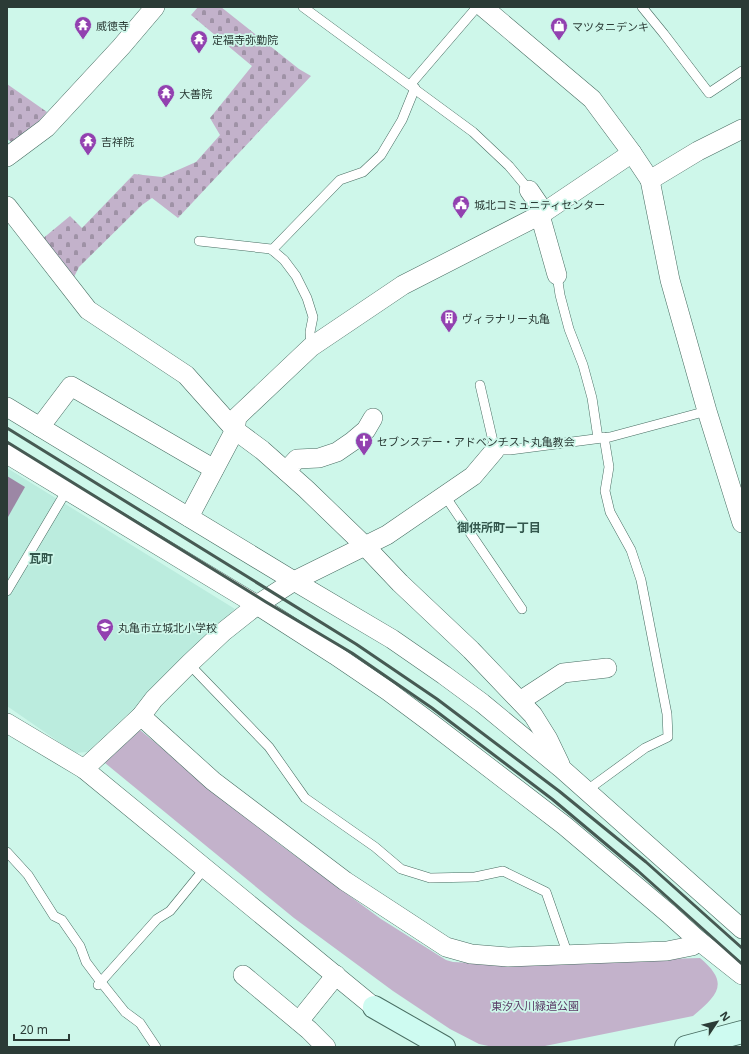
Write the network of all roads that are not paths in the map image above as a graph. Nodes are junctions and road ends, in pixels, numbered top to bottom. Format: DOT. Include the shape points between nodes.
graph roads {
  1 [pos="155,7"];
  2 [pos="303,7"];
  3 [pos="642,7"];
  4 [pos="488,9"];
  5 [pos="742,71"];
  6 [pos="412,86"];
  7 [pos="742,129"];
  8 [pos="632,153"];
  9 [pos="7,157"];
  10 [pos="650,180"];
  11 [pos="529,190"];
  12 [pos="7,206"];
  13 [pos="542,214"];
  14 [pos="199,241"];
  15 [pos="272,250"];
  16 [pos="557,276"];
  17 [pos="311,347"];
  18 [pos="480,386"];
  19 [pos="7,407"];
  20 [pos="707,411"];
  21 [pos="374,418"];
  22 [pos="40,427"];
  23 [pos="235,430"];
  24 [pos="601,438"];
  25 [pos="495,450"];
  26 [pos="7,454"];
  27 [pos="214,469"];
  28 [pos="286,471"];
  29 [pos="67,490"];
  30 [pos="445,496"];
  31 [pos="189,517"];
  32 [pos="742,523"];
  33 [pos="364,545"];
  34 [pos="294,582"];
  35 [pos="7,591"];
  36 [pos="257,605"];
  37 [pos="522,609"];
  38 [pos="189,664"];
  39 [pos="607,668"];
  40 [pos="501,680"];
  41 [pos="520,701"];
  42 [pos="482,703"];
  43 [pos="141,716"];
  44 [pos="9,727"];
  45 [pos="84,769"];
  46 [pos="562,769"];
  47 [pos="586,791"];
  48 [pos="7,852"];
  49 [pos="205,868"];
  50 [pos="742,928"];
  51 [pos="699,941"];
  52 [pos="568,955"];
  53 [pos="243,975"];
  54 [pos="336,975"];
  55 [pos="742,975"];
  56 [pos="100,983"];
  57 [pos="374,1007"];
  58 [pos="299,1022"];
  59 [pos="742,1032"];
  60 [pos="156,1047"];
  61 [pos="326,1047"];
  62 [pos="444,1047"];
  63 [pos="686,1047"];
  1 -- 9 [label="street" via="46,128"];
  2 -- 6 [label="lane"];
  3 -- 5 [label="lane" via="709,93"];
  4 -- 6 [label="lane"];
  4 -- 8 [label="street" via="592,99"];
  6 -- 11 [label="lane" via="473,132 509,166"];
  6 -- 15 [label="lane" via="402,120 382,155 363,172 340,180"];
  7 -- 10 [label="street" via="698,151"];
  8 -- 10 [label="street"];
  8 -- 13 [label="street"];
  10 -- 20 [label="street" via="670,280"];
  11 -- 13 [label="street"];
  12 -- 23 [label="street" via="88,310 186,375"];
  13 -- 16 [label="street"];
  13 -- 17 [label="street" via="403,285"];
  14 -- 15 [label="lane"];
  15 -- 17 [label="lane" via="284,260 296,276 307,298 313,317"];
  16 -- 24 [label="lane" via="569,329 592,398"];
  17 -- 23 [label="street" via="237,417"];
  18 -- 25 [label="lane"];
  19 -- 22 [label="street"];
  20 -- 24 [label="lane"];
  20 -- 32 [label="street"];
  21 -- 28 [label="street" via="366,430 337,452 319,458 297,459"];
  22 -- 27 [label="street" via="71,386"];
  22 -- 31 [label="street"];
  23 -- 27 [label="street"];
  23 -- 28 [label="street"];
  24 -- 25 [label="lane"];
  24 -- 47 [label="lane" via="609,467 605,491 610,512 631,550 641,580 667,714 668,737 645,748"];
  25 -- 30 [label="street" via="473,476"];
  26 -- 29 [label="street"];
  27 -- 31 [label="street"];
  28 -- 33 [label="street"];
  29 -- 35 [label="lane"];
  29 -- 36 [label="street"];
  30 -- 33 [label="street" via="387,535"];
  30 -- 37 [label="lane"];
  31 -- 34 [label="street"];
  33 -- 34 [label="street"];
  33 -- 40 [label="street"];
  34 -- 36 [label="street"];
  34 -- 42 [label="street" via="392,639"];
  36 -- 38 [label="street"];
  36 -- 51 [label="street" via="431,723 565,826"];
  38 -- 43 [label="street" via="154,698"];
  38 -- 52 [label="lane" via="269,747 305,798 375,847 401,869 430,878 475,877 503,870 546,892"];
  39 -- 41 [label="street" via="563,673"];
  40 -- 41 [label="street"];
  40 -- 42 [label="street"];
  41 -- 46 [label="street" via="533,715 548,739"];
  42 -- 46 [label="street"];
  43 -- 45 [label="street"];
  43 -- 52 [label="street" via="213,781 345,881 446,947 471,954 508,957"];
  44 -- 45 [label="street"];
  45 -- 49 [label="street"];
  46 -- 47 [label="street"];
  47 -- 50 [label="street"];
  48 -- 56 [label="lane" via="28,875 54,916 62,920"];
  49 -- 54 [label="street"];
  49 -- 56 [label="lane" via="170,911 157,919"];
  51 -- 52 [label="street" via="692,946 667,951"];
  51 -- 55 [label="street"];
  53 -- 58 [label="street"];
  54 -- 57 [label="street"];
  54 -- 58 [label="street"];
  56 -- 60 [label="lane" via="125,1012 140,1023"];
  57 -- 62 [label="street"];
  58 -- 61 [label="street"];
  59 -- 63 [label="street"];
}
